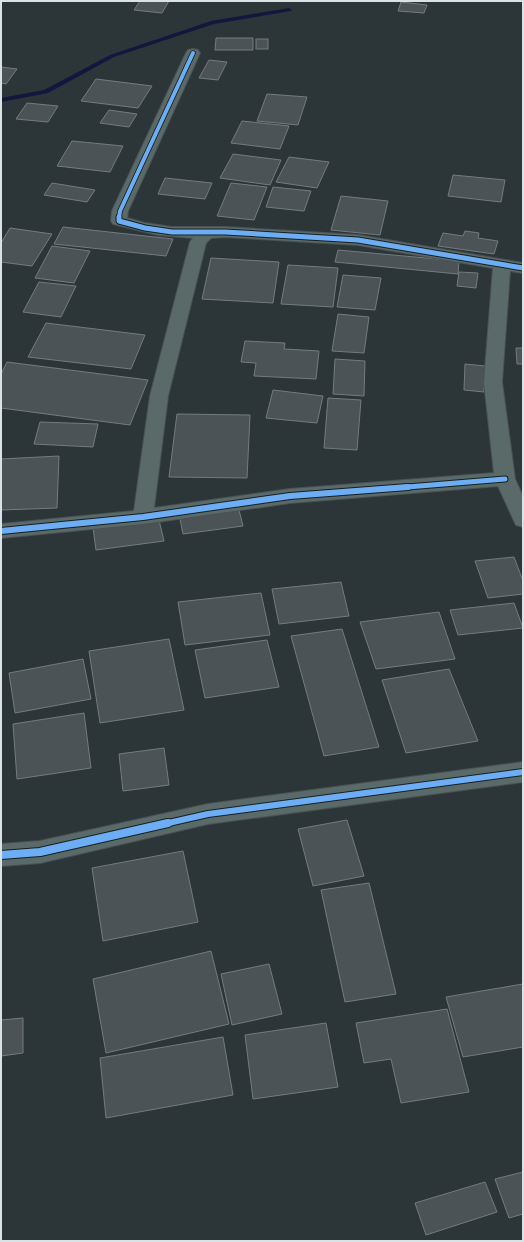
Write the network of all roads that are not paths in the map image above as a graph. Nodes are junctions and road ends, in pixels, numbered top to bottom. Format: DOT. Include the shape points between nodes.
graph roads {
  1 [pos="193,53"];
  2 [pos="206,233"];
  3 [pos="502,264"];
  4 [pos="523,268"];
  5 [pos="505,479"];
  6 [pos="143,517"];
  7 [pos="523,520"];
  8 [pos="1,531"];
  9 [pos="523,772"];
  10 [pos="1,855"];
  1 -- 2 [label="street" via="120,212 119,221 138,228"];
  2 -- 3 [label="street" via="358,240"];
  2 -- 6 [label="street" via="198,242 159,396"];
  3 -- 4 [label="street"];
  3 -- 5 [label="street" via="493,382"];
  5 -- 6 [label="street" via="290,496"];
  5 -- 7 [label="street"];
  6 -- 8 [label="street"];
  9 -- 10 [label="street" via="208,814 40,852"];
}
